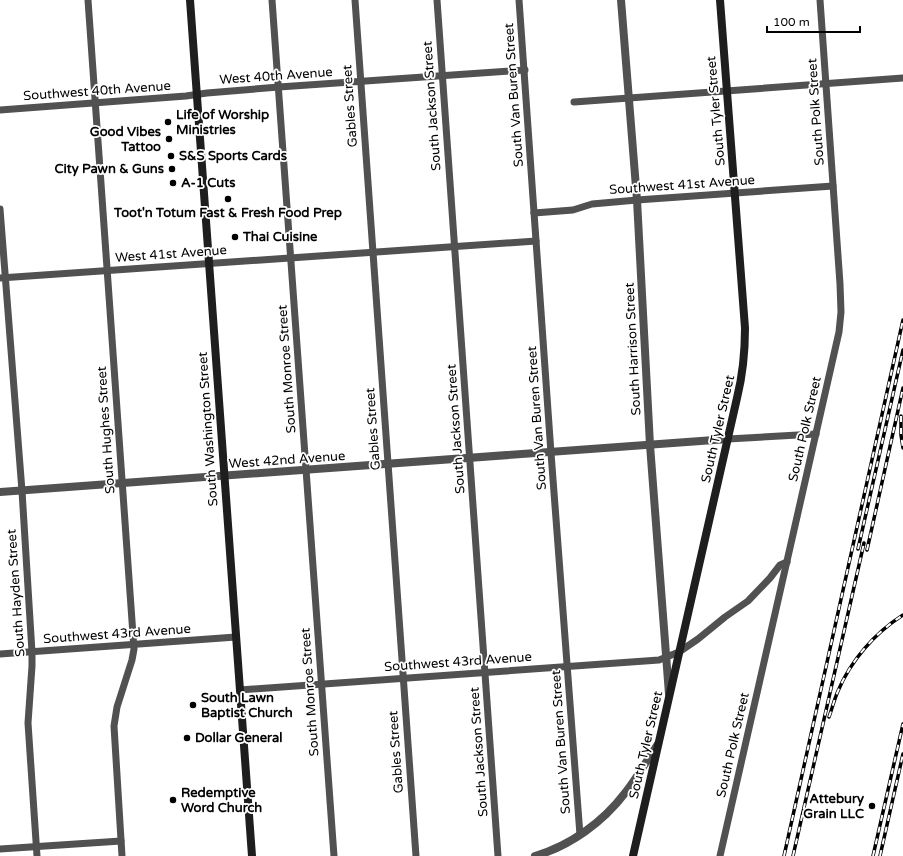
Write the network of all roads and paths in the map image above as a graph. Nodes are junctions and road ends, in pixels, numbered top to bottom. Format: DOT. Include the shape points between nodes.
graph roads {
  1 [pos="88,0"];
  2 [pos="190,0"];
  3 [pos="272,0"];
  4 [pos="354,0"];
  5 [pos="437,0"];
  6 [pos="519,0"];
  7 [pos="622,0"];
  8 [pos="720,0"];
  9 [pos="820,0"];
  10 [pos="525,70"];
  11 [pos="442,76"];
  12 [pos="903,78"];
  13 [pos="360,81"];
  14 [pos="826,84"];
  15 [pos="279,87"];
  16 [pos="726,92"];
  17 [pos="196,95"];
  18 [pos="629,98"];
  19 [pos="574,102"];
  20 [pos="95,103"];
  21 [pos="0,110"];
  22 [pos="833,186"];
  23 [pos="735,193"];
  24 [pos="637,200"];
  25 [pos="0,209"];
  26 [pos="534,213"];
  27 [pos="536,241"];
  28 [pos="454,247"];
  29 [pos="372,252"];
  30 [pos="291,258"];
  31 [pos="208,264"];
  32 [pos="107,270"];
  33 [pos="2,278"];
  34 [pos="816,434"];
  35 [pos="728,439"];
  36 [pos="650,445"];
  37 [pos="551,453"];
  38 [pos="470,458"];
  39 [pos="388,464"];
  40 [pos="306,471"];
  41 [pos="224,477"];
  42 [pos="122,484"];
  43 [pos="22,491"];
  44 [pos="0,492"];
  45 [pos="787,562"];
  46 [pos="236,637"];
  47 [pos="134,645"];
  48 [pos="32,652"];
  49 [pos="679,652"];
  50 [pos="0,654"];
  51 [pos="666,657"];
  52 [pos="568,667"];
  53 [pos="485,672"];
  54 [pos="403,678"];
  55 [pos="321,684"];
  56 [pos="240,690"];
  57 [pos="669,697"];
  58 [pos="659,742"];
  59 [pos="580,835"];
  60 [pos="121,841"];
  61 [pos="37,847"];
  62 [pos="0,849"];
  63 [pos="37,856"];
  64 [pos="122,856"];
  65 [pos="252,856"];
  66 [pos="334,856"];
  67 [pos="416,856"];
  68 [pos="498,856"];
  69 [pos="535,856"];
  70 [pos="634,856"];
  71 [pos="720,856"];
  1 -- 20 [label="street, South Hughes Street"];
  2 -- 17 [label="main road, South Washington Street"];
  3 -- 15 [label="street, South Monroe Street"];
  4 -- 13 [label="street, Gables Street"];
  5 -- 11 [label="street, South Jackson Street"];
  6 -- 10 [label="street, South Van Buren Street"];
  7 -- 18 [label="street, South Harrison Street"];
  8 -- 16 [label="main road, South Tyler Street"];
  9 -- 14 [label="street, South Polk Street"];
  10 -- 11 [label="street, West 40th Avenue"];
  10 -- 26 [label="street, South Van Buren Street"];
  11 -- 13 [label="street, West 40th Avenue"];
  11 -- 28 [label="street, South Jackson Street"];
  12 -- 14 [label="street"];
  13 -- 15 [label="street, West 40th Avenue"];
  13 -- 29 [label="street, Gables Street"];
  14 -- 16 [label="street"];
  14 -- 22 [label="street, South Polk Street"];
  15 -- 17 [label="street, West 40th Avenue"];
  15 -- 30 [label="street, South Monroe Street"];
  16 -- 18 [label="street"];
  16 -- 23 [label="main road, South Tyler Street"];
  17 -- 20 [label="street, Southwest 40th Avenue"];
  17 -- 31 [label="main road, South Washington Street"];
  18 -- 19 [label="street"];
  18 -- 24 [label="street, South Harrison Street"];
  20 -- 21 [label="street, Southwest 40th Avenue"];
  20 -- 32 [label="street, South Hughes Street"];
  22 -- 23 [label="street, Southwest 41st Avenue"];
  22 -- 34 [label="street, South Polk Street" via="841,312 839,332"];
  23 -- 24 [label="street, Southwest 41st Avenue"];
  23 -- 35 [label="main road, South Tyler Street" via="745,354"];
  24 -- 26 [label="street, Southwest 41st Avenue"];
  24 -- 36 [label="street, South Harrison Street"];
  25 -- 33 [label="street, South Hayden Street"];
  26 -- 27 [label="street, South Van Buren Street"];
  27 -- 28 [label="street, West 41st Avenue"];
  27 -- 37 [label="street, South Van Buren Street"];
  28 -- 29 [label="street, West 41st Avenue"];
  28 -- 38 [label="street, South Jackson Street"];
  29 -- 30 [label="street, West 41st Avenue"];
  29 -- 39 [label="street, Gables Street"];
  30 -- 31 [label="street, West 41st Avenue"];
  30 -- 40 [label="street, South Monroe Street"];
  31 -- 32 [label="street, West 41st Avenue"];
  31 -- 41 [label="main road, South Washington Street"];
  32 -- 33 [label="street, West 41st Avenue"];
  32 -- 42 [label="street, South Hughes Street"];
  33 -- 43 [label="street, South Hayden Street"];
  34 -- 35 [label="street"];
  34 -- 45 [label="street, South Polk Street"];
  35 -- 36 [label="street, West 42nd Avenue"];
  35 -- 49 [label="main road, South Tyler Street"];
  36 -- 37 [label="street, West 42nd Avenue"];
  36 -- 51 [label="street, South Harrison Street"];
  37 -- 38 [label="street, West 42nd Avenue"];
  37 -- 52 [label="street, South Van Buren Street"];
  38 -- 39 [label="street, West 42nd Avenue"];
  38 -- 53 [label="street, South Jackson Street"];
  39 -- 40 [label="street, West 42nd Avenue"];
  39 -- 54 [label="street, Gables Street"];
  40 -- 41 [label="street, West 42nd Avenue"];
  40 -- 55 [label="street, South Monroe Street"];
  41 -- 42 [label="street, West 42nd Avenue"];
  41 -- 46 [label="main road, South Washington Street"];
  42 -- 43 [label="street, West 42nd Avenue"];
  42 -- 47 [label="street, South Hughes Street"];
  43 -- 44 [label="street, West 42nd Avenue"];
  43 -- 48 [label="street, South Hayden Street"];
  45 -- 49 [label="street, Southwest 43rd Avenue" via="780,565 748,600"];
  45 -- 71 [label="street, South Polk Street"];
  46 -- 47 [label="street, Southwest 43rd Avenue"];
  46 -- 56 [label="main road, South Washington Street"];
  47 -- 48 [label="street, Southwest 43rd Avenue"];
  47 -- 60 [label="street, South Hughes Street" via="114,726"];
  48 -- 50 [label="street, Southwest 43rd Avenue"];
  48 -- 61 [label="street, South Hayden Street" via="28,722"];
  49 -- 51 [label="street, Southwest 43rd Avenue"];
  49 -- 57 [label="main road, South Tyler Street"];
  51 -- 52 [label="street, Southwest 43rd Avenue" via="659,660"];
  51 -- 57 [label="street, South Harrison Street"];
  52 -- 53 [label="street, Southwest 43rd Avenue"];
  52 -- 59 [label="street, South Van Buren Street"];
  53 -- 54 [label="street, Southwest 43rd Avenue"];
  53 -- 68 [label="street, South Jackson Street"];
  54 -- 55 [label="street, Southwest 43rd Avenue"];
  54 -- 67 [label="street, Gables Street"];
  55 -- 56 [label="street, Southwest 43rd Avenue"];
  55 -- 66 [label="street, South Monroe Street"];
  56 -- 65 [label="main road, South Washington Street"];
  57 -- 58 [label="main road, South Tyler Street"];
  58 -- 59 [label="street" via="625,793"];
  58 -- 70 [label="main road, South Tyler Street"];
  59 -- 69 [label="street"];
  60 -- 61 [label="street"];
  60 -- 64 [label="street, South Hughes Street"];
  61 -- 62 [label="street"];
  61 -- 63 [label="street, South Hayden Street"];
}
